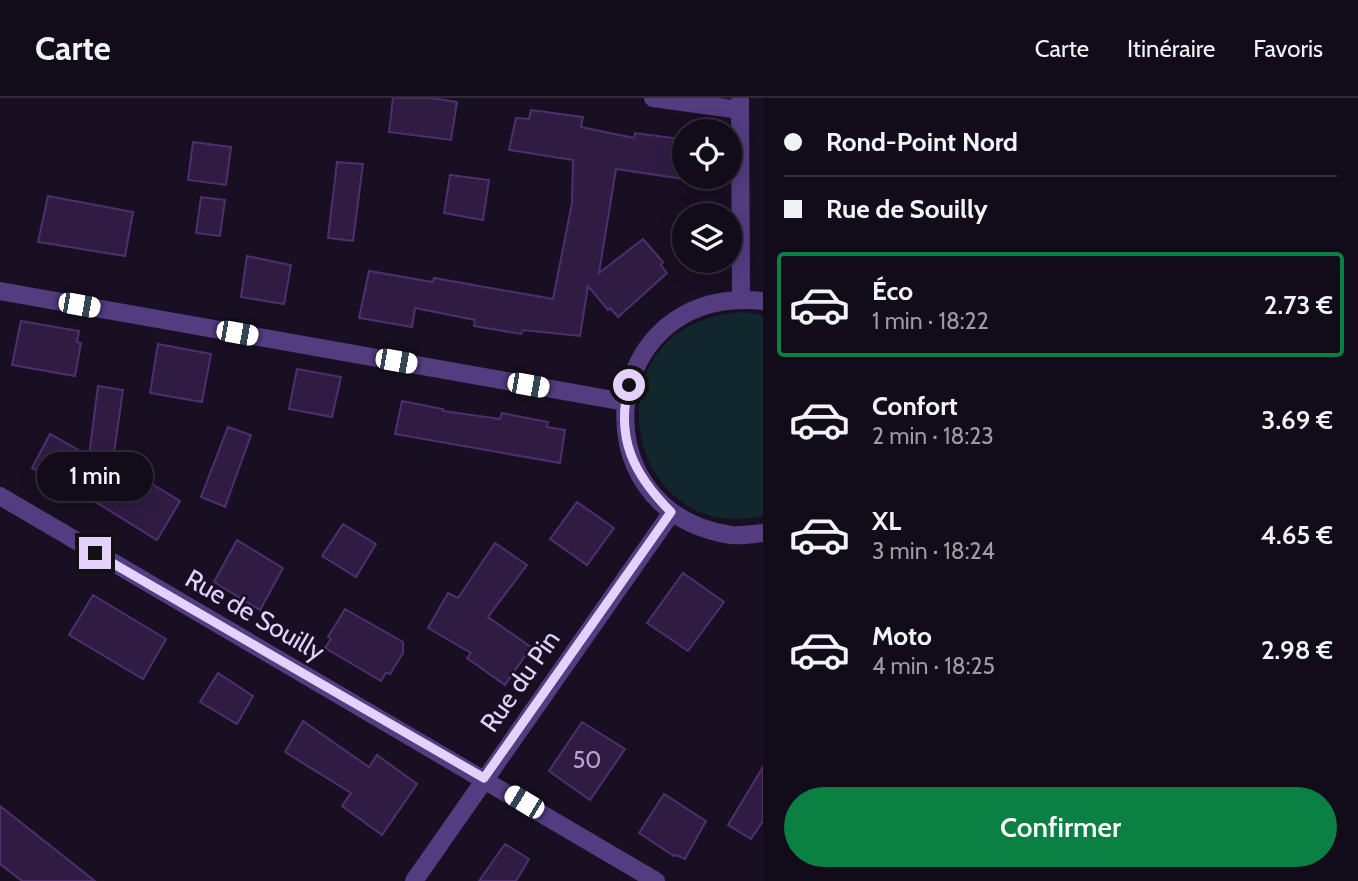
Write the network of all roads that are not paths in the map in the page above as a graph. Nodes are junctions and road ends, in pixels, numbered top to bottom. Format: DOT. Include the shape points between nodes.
graph roads {
  1 [pos="653,98"];
  2 [pos="740,104"];
  3 [pos="0,291"];
  4 [pos="741,299"];
  5 [pos="763,301"];
  6 [pos="625,402"];
  7 [pos="0,496"];
  8 [pos="671,512"];
  9 [pos="763,533"];
  10 [pos="484,778"];
  11 [pos="414,881"];
  12 [pos="656,881"];
  1 -- 2 [label="street"];
  2 -- 4 [label="street"];
  3 -- 6 [label="street"];
  4 -- 5 [label="street"];
  4 -- 6 [label="street" via="708,304 677,318 652,340 634,369"];
  6 -- 8 [label="street" via="625,433 634,463 649,490"];
  7 -- 10 [label="street, Rue de Souilly"];
  8 -- 9 [label="street" via="701,528 734,535"];
  8 -- 10 [label="street, Rue du Pin"];
  10 -- 11 [label="street, Rue du Pin"];
  10 -- 12 [label="street, Rue de Souilly"];
}
